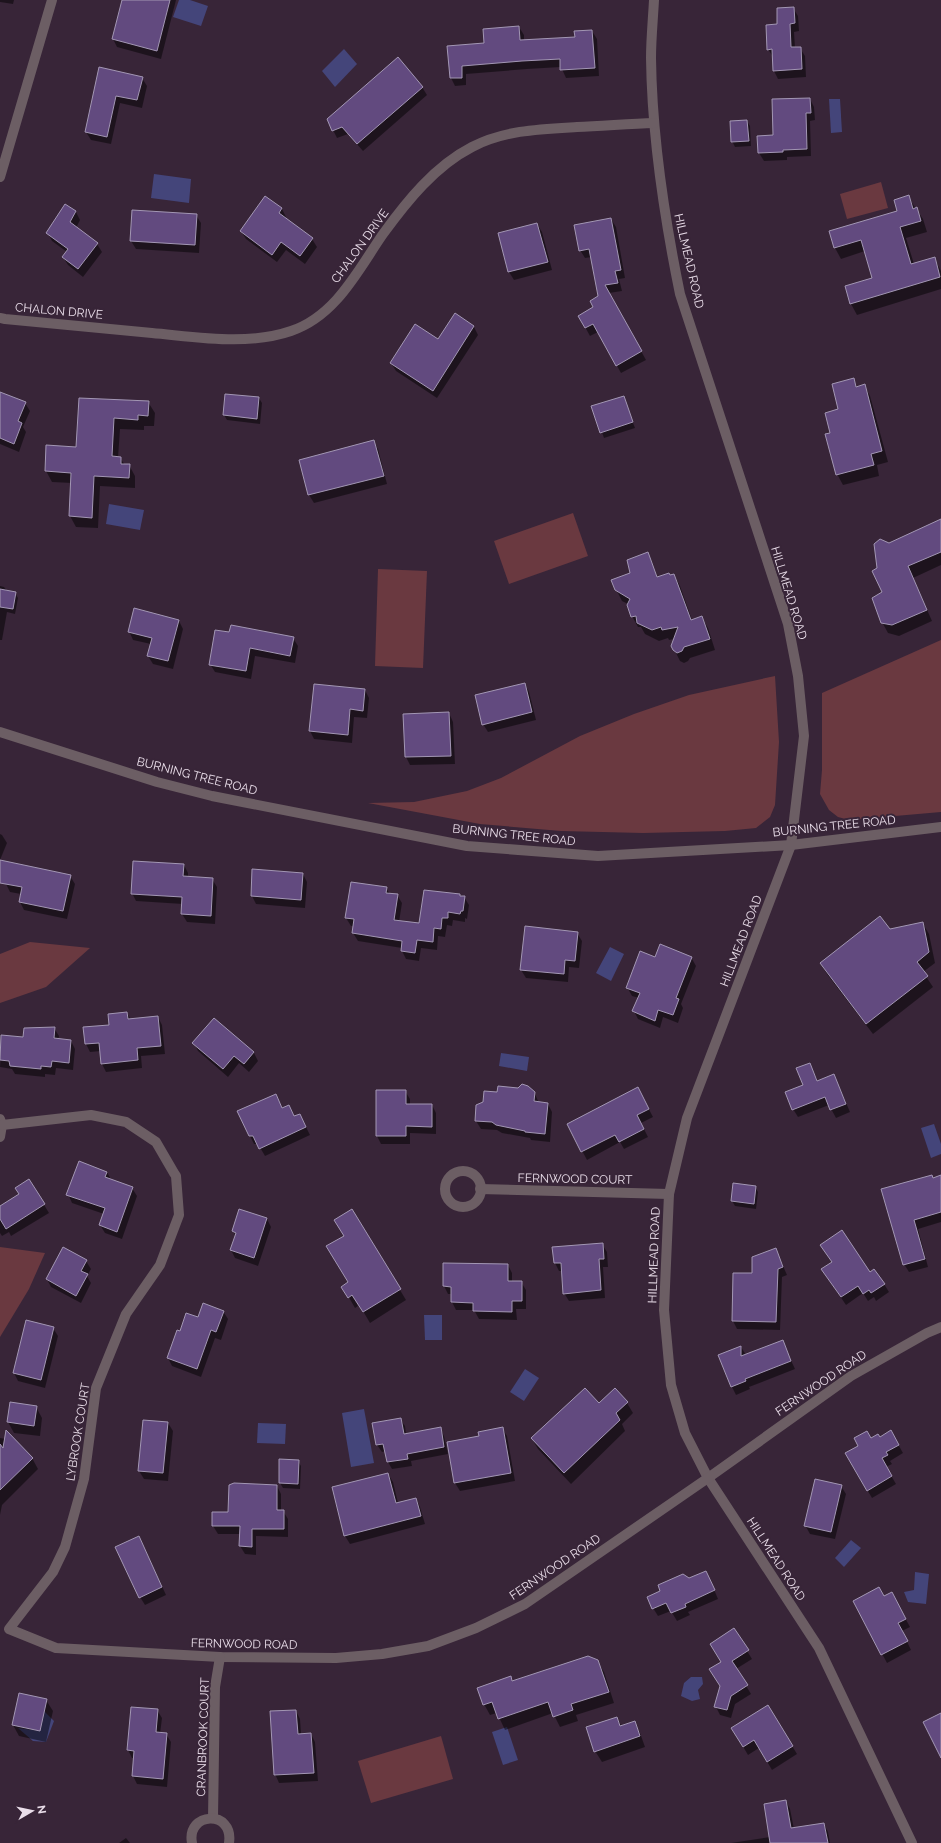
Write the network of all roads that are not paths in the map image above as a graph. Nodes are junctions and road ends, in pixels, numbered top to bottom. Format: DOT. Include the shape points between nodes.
graph roads {
  1 [pos="52,0"];
  2 [pos="654,0"];
  3 [pos="654,123"];
  4 [pos="0,177"];
  5 [pos="0,318"];
  6 [pos="0,732"];
  7 [pos="941,827"];
  8 [pos="791,845"];
  9 [pos="1,1122"];
  10 [pos="0,1137"];
  11 [pos="480,1189"];
  12 [pos="669,1194"];
  13 [pos="941,1327"];
  14 [pos="708,1478"];
  15 [pos="9,1629"];
  16 [pos="220,1658"];
  17 [pos="214,1818"];
  18 [pos="192,1843"];
  19 [pos="229,1843"];
  20 [pos="912,1843"];
  1 -- 4 [label="street"];
  2 -- 3 [label="street, HILLMEAD ROAD" via="651,57"];
  3 -- 5 [label="street, CHALON DRIVE" via="540,129 505,135 473,146 444,166 419,189 384,234 348,288 315,319 292,331 265,338 220,339"];
  3 -- 8 [label="street, HILLMEAD ROAD" via="664,215 680,294 788,624 798,676 804,736"];
  6 -- 8 [label="street, BURNING TREE ROAD" via="157,782 212,796 467,846 598,856"];
  7 -- 8 [label="street, BURNING TREE ROAD"];
  8 -- 12 [label="street, HILLMEAD ROAD" via="687,1118"];
  9 -- 10 [label="street"];
  9 -- 15 [label="street, LYBROOK COURT" via="91,1115 126,1122 156,1142 176,1176 179,1215 160,1265 126,1314 96,1388 84,1479 65,1547 53,1572"];
  11 -- 12 [label="street, FERNWOOD COURT"];
  12 -- 14 [label="street, HILLMEAD ROAD" via="664,1310 671,1385 685,1433"];
  13 -- 14 [label="street, FERNWOOD ROAD" via="851,1376"];
  14 -- 16 [label="street, FERNWOOD ROAD" via="525,1604 476,1628 428,1646 336,1658"];
  14 -- 20 [label="street, HILLMEAD ROAD" via="819,1648"];
  15 -- 16 [label="street, FERNWOOD ROAD" via="56,1648"];
  16 -- 17 [label="street, CRANBROOK COURT" via="215,1687"];
  17 -- 18 [label="street" via="201,1820 196,1824 191,1835"];
  17 -- 19 [label="street" via="225,1824 229,1830"];
}
